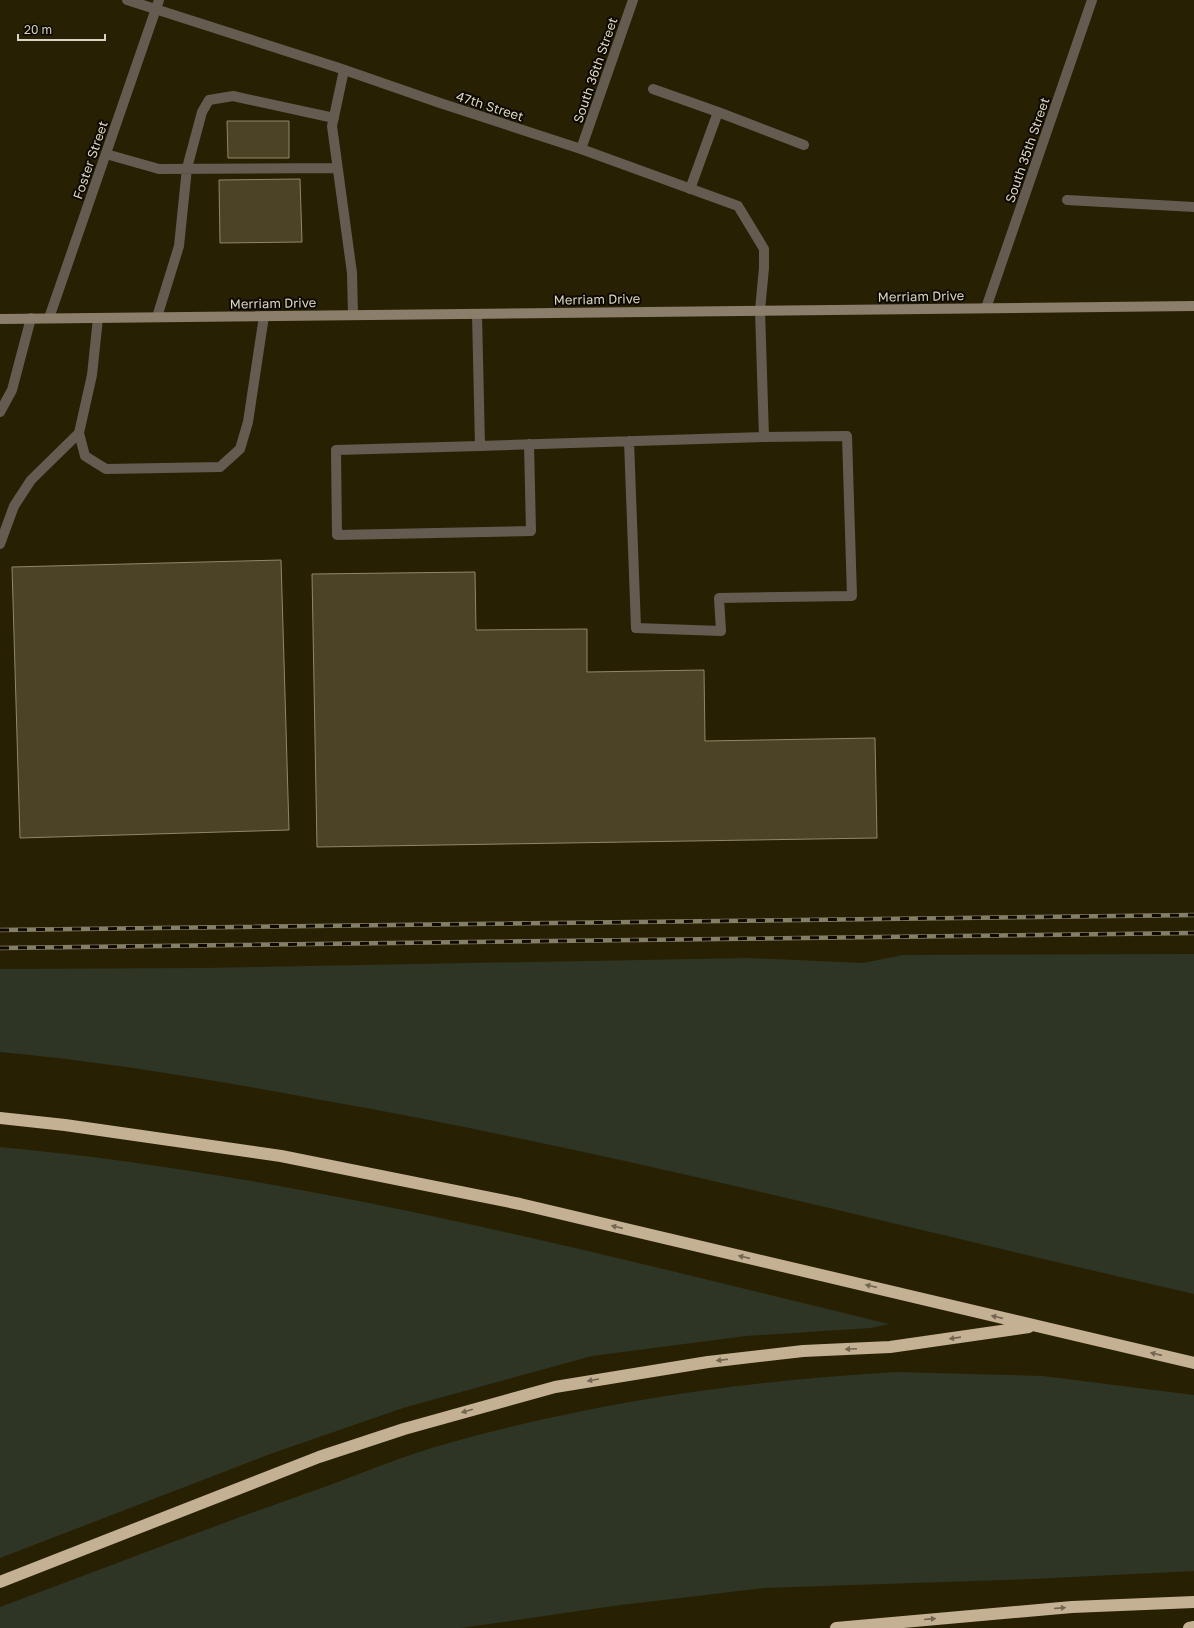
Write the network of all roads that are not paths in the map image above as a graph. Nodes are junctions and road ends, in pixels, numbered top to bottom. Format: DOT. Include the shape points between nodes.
graph roads {
  1 [pos="127,0"];
  2 [pos="159,0"];
  3 [pos="633,0"];
  4 [pos="1092,0"];
  5 [pos="156,10"];
  6 [pos="344,70"];
  7 [pos="653,89"];
  8 [pos="718,112"];
  9 [pos="334,118"];
  10 [pos="804,146"];
  11 [pos="581,149"];
  12 [pos="106,154"];
  13 [pos="187,168"];
  14 [pos="337,168"];
  15 [pos="690,189"];
  16 [pos="1067,200"];
  17 [pos="1194,207"];
  18 [pos="1194,306"];
  19 [pos="986,308"];
  20 [pos="760,310"];
  21 [pos="477,314"];
  22 [pos="353,315"];
  23 [pos="264,316"];
  24 [pos="157,317"];
  25 [pos="31,318"];
  26 [pos="49,318"];
  27 [pos="98,318"];
  28 [pos="0,319"];
  29 [pos="0,412"];
  30 [pos="79,433"];
  31 [pos="764,437"];
  32 [pos="629,441"];
  33 [pos="529,444"];
  34 [pos="480,446"];
  35 [pos="0,544"];
  36 [pos="0,1118"];
  37 [pos="1035,1326"];
  38 [pos="1194,1362"];
  39 [pos="0,1582"];
  40 [pos="1194,1602"];
  41 [pos="1194,1627"];
  42 [pos="836,1628"];
  43 [pos="1189,1628"];
  1 -- 5 [label="street, 47th Street"];
  2 -- 5 [label="street, Foster Street"];
  3 -- 11 [label="street, South 36th Street"];
  4 -- 19 [label="street, South 35th Street"];
  5 -- 6 [label="street, 47th Street"];
  5 -- 12 [label="street, Foster Street"];
  6 -- 9 [label="street"];
  6 -- 11 [label="street, 47th Street"];
  7 -- 8 [label="street"];
  8 -- 10 [label="street"];
  8 -- 15 [label="street"];
  9 -- 13 [label="street" via="233,96 209,100 202,112"];
  9 -- 14 [label="street" via="332,126"];
  11 -- 15 [label="street, 47th Street"];
  12 -- 13 [label="street" via="159,169"];
  12 -- 26 [label="street, Foster Street"];
  13 -- 14 [label="street"];
  13 -- 24 [label="street" via="178,246"];
  14 -- 22 [label="street" via="352,273"];
  15 -- 20 [label="street, 47th Street" via="738,206 764,249"];
  16 -- 17 [label="street"];
  18 -- 19 [label="main road, Merriam Drive"];
  19 -- 20 [label="main road, Merriam Drive"];
  20 -- 21 [label="main road, Merriam Drive"];
  20 -- 31 [label="street, 47th Street"];
  21 -- 22 [label="main road, Merriam Drive"];
  21 -- 34 [label="street"];
  22 -- 23 [label="main road, Merriam Drive"];
  23 -- 24 [label="main road, Merriam Drive"];
  23 -- 30 [label="street" via="248,422 240,449 220,467 106,469 86,456"];
  24 -- 27 [label="main road, Merriam Drive"];
  25 -- 26 [label="main road, Merriam Drive"];
  25 -- 28 [label="main road, Merriam Drive"];
  25 -- 29 [label="street" via="12,390"];
  26 -- 27 [label="main road, Merriam Drive"];
  27 -- 30 [label="street" via="92,375"];
  30 -- 35 [label="street" via="31,480 14,506"];
  31 -- 32 [label="street"];
  31 -- 32 [label="street" via="847,436 852,596 719,598 722,631 636,628"];
  32 -- 33 [label="street"];
  33 -- 34 [label="street"];
  33 -- 34 [label="street" via="531,531 337,535 336,450"];
  37 -- 36 [label="highway, one-way" via="489,1198 281,1156"];
  38 -- 37 [label="highway, one-way"];
  37 -- 39 [label="highway, one-way" via="890,1347 803,1351 708,1362 555,1387 404,1429 319,1457"];
  42 -- 40 [label="highway, one-way" via="1072,1607"];
  41 -- 43 [label="highway"];
}
